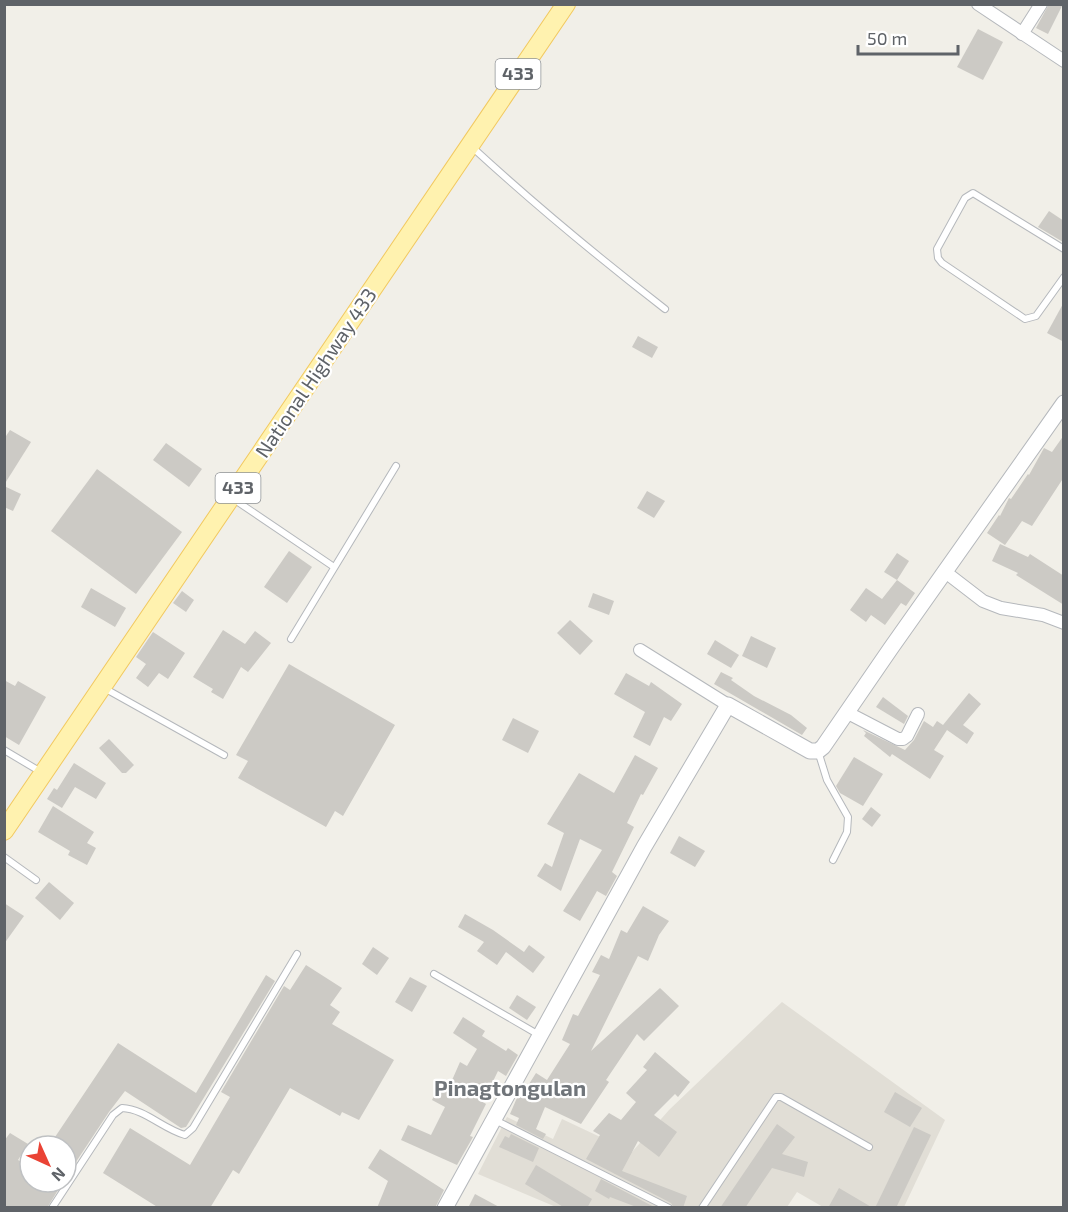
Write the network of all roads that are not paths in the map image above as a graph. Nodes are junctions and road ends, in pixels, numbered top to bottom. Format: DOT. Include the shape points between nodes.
graph roads {
  1 [pos="566,4"];
  2 [pos="978,4"];
  3 [pos="1041,4"];
  4 [pos="1022,34"];
  5 [pos="1064,61"];
  6 [pos="470,144"];
  7 [pos="1064,249"];
  8 [pos="1064,277"];
  9 [pos="664,309"];
  10 [pos="1064,403"];
  11 [pos="396,466"];
  12 [pos="232,497"];
  13 [pos="334,567"];
  14 [pos="944,572"];
  15 [pos="1064,623"];
  16 [pos="291,639"];
  17 [pos="640,650"];
  18 [pos="103,688"];
  19 [pos="728,705"];
  20 [pos="848,713"];
  21 [pos="918,714"];
  22 [pos="4,750"];
  23 [pos="818,751"];
  24 [pos="224,755"];
  25 [pos="44,774"];
  26 [pos="4,831"];
  27 [pos="4,857"];
  28 [pos="833,860"];
  29 [pos="36,880"];
  30 [pos="297,954"];
  31 [pos="434,974"];
  32 [pos="540,1035"];
  33 [pos="494,1120"];
  34 [pos="869,1147"];
  35 [pos="52,1208"];
  36 [pos="445,1208"];
  37 [pos="669,1208"];
  38 [pos="702,1208"];
  1 -- 6 [label="main road, National Highway 433 / 433"];
  2 -- 4 [label="street"];
  3 -- 4 [label="street"];
  4 -- 5 [label="street"];
  6 -- 9 [label="lane" via="519,190"];
  6 -- 12 [label="main road, National Highway 433 / 433"];
  7 -- 8 [label="lane" via="973,193 964,198 936,254 942,263 1025,319 1036,316"];
  10 -- 14 [label="street"];
  11 -- 13 [label="lane"];
  12 -- 13 [label="lane"];
  12 -- 18 [label="main road, National Highway 433 / 433"];
  13 -- 16 [label="lane"];
  14 -- 15 [label="street" via="983,601"];
  14 -- 20 [label="street"];
  17 -- 19 [label="street"];
  18 -- 24 [label="lane"];
  18 -- 25 [label="main road, National Highway 433 / 433"];
  19 -- 23 [label="street" via="792,742"];
  19 -- 32 [label="street"];
  20 -- 21 [label="street" via="898,739 907,736"];
  20 -- 23 [label="street"];
  22 -- 25 [label="lane"];
  23 -- 28 [label="lane" via="827,780 848,817 847,832"];
  25 -- 26 [label="main road, National Highway 433 / 433"];
  27 -- 29 [label="lane"];
  30 -- 35 [label="lane" via="193,1128 185,1135 133,1108 122,1108 113,1115"];
  31 -- 32 [label="lane"];
  32 -- 33 [label="street"];
  33 -- 36 [label="street"];
  33 -- 37 [label="lane"];
  34 -- 38 [label="lane" via="776,1097"];
}
